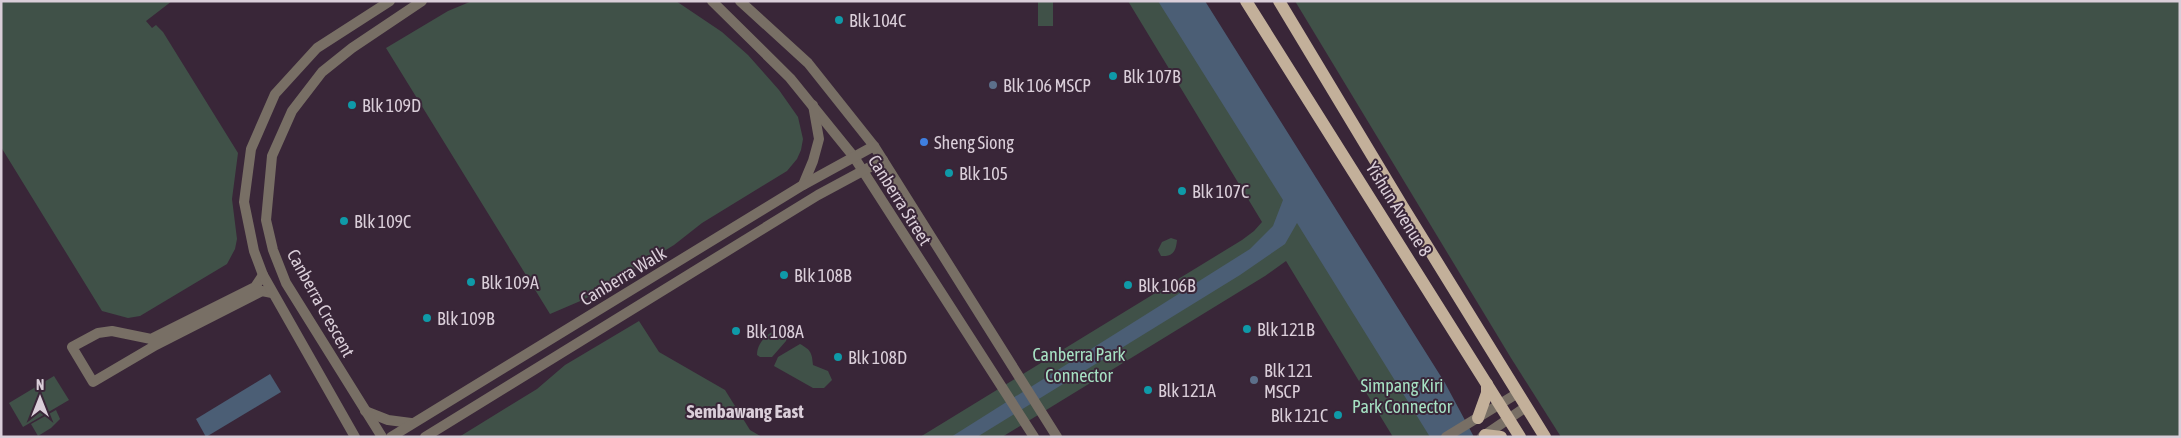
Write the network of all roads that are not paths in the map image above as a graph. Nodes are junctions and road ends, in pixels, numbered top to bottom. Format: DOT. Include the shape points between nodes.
graph roads {
  1 [pos="390,1"];
  2 [pos="422,1"];
  3 [pos="712,1"];
  4 [pos="740,1"];
  5 [pos="1246,1"];
  6 [pos="1279,1"];
  7 [pos="813,104"];
  8 [pos="874,146"];
  9 [pos="854,157"];
  10 [pos="883,160"];
  11 [pos="862,171"];
  12 [pos="803,185"];
  13 [pos="262,275"];
  14 [pos="272,293"];
  15 [pos="1487,384"];
  16 [pos="1518,393"];
  17 [pos="1500,405"];
  18 [pos="1526,407"];
  19 [pos="365,411"];
  20 [pos="1477,418"];
  21 [pos="345,420"];
  22 [pos="1508,420"];
  23 [pos="411,423"];
  24 [pos="445,425"];
  25 [pos="1483,436"];
  26 [pos="345,437"];
  27 [pos="355,437"];
  28 [pos="382,437"];
  29 [pos="391,437"];
  30 [pos="425,437"];
  31 [pos="434,437"];
  32 [pos="1034,437"];
  33 [pos="1057,437"];
  34 [pos="1446,437"];
  35 [pos="1501,437"];
  36 [pos="1520,437"];
  37 [pos="1545,437"];
  1 -- 13 [label="street, Canberra Crescent" via="317,48 275,94 251,149 244,202"];
  2 -- 19 [label="street, Canberra Crescent" via="322,72 292,111 272,156 266,220 272,250 286,283"];
  3 -- 7 [label="street, Canberra Street"];
  4 -- 8 [label="street, Canberra Street" via="808,63"];
  5 -- 15 [label="main road, Yishun Avenue 8"];
  6 -- 16 [label="main road, Yishun Avenue 8"];
  7 -- 9 [label="street, Canberra Street"];
  7 -- 12 [label="street" via="819,139"];
  8 -- 9 [label="street, Canberra Walk"];
  8 -- 10 [label="street, Canberra Street"];
  9 -- 11 [label="street, Canberra Street"];
  9 -- 12 [label="street, Canberra Walk"];
  10 -- 11 [label="street, Canberra Walk"];
  10 -- 33 [label="street, Canberra Street"];
  11 -- 24 [label="street, Canberra Walk"];
  11 -- 32 [label="street, Canberra Street"];
  12 -- 23 [label="street, Canberra Walk"];
  13 -- 14 [label="street, Canberra Crescent"];
  13 -- 14 [label="street" via="255,287 152,339 112,331 98,333 72,347 93,382 156,345 262,291"];
  14 -- 21 [label="street, Canberra Crescent"];
  15 -- 17 [label="main road, Yishun Avenue 8"];
  15 -- 20 [label="main road" via="1485,400"];
  16 -- 17 [label="street"];
  16 -- 18 [label="main road, Yishun Avenue 8"];
  17 -- 20 [label="street"];
  17 -- 22 [label="main road, Yishun Avenue 8"];
  18 -- 22 [label="street"];
  18 -- 37 [label="main road, Yishun Avenue 8"];
  19 -- 23 [label="street" via="388,420"];
  19 -- 28 [label="street, Canberra Crescent"];
  20 -- 34 [label="street"];
  21 -- 26 [label="street, Canberra Crescent"];
  21 -- 27 [label="street, Canberra Crescent"];
  22 -- 25 [label="street"];
  22 -- 36 [label="main road, Yishun Avenue 8"];
  23 -- 29 [label="street, Canberra Walk"];
  24 -- 30 [label="street, Canberra Walk"];
  24 -- 31 [label="street"];
  25 -- 35 [label="main road"];
}
